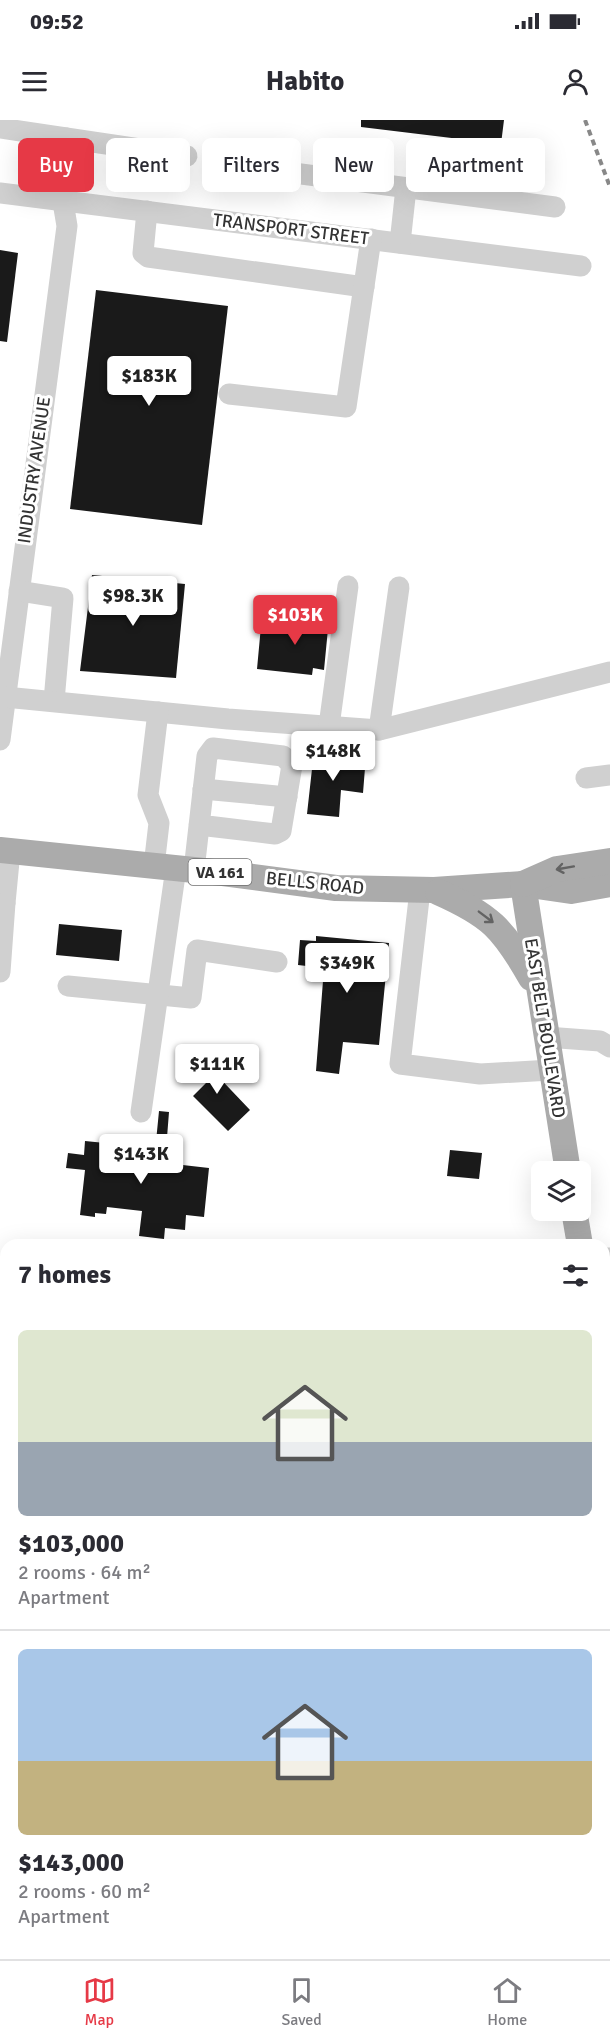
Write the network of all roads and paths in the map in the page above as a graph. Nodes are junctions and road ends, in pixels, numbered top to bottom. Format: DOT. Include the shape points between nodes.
graph roads {
  1 [pos="0,128"];
  2 [pos="66,138"];
  3 [pos="301,174"];
  4 [pos="406,188"];
  5 [pos="61,192"];
  6 [pos="437,192"];
  7 [pos="0,193"];
  8 [pos="62,201"];
  9 [pos="555,207"];
  10 [pos="147,211"];
  11 [pos="371,239"];
  12 [pos="400,243"];
  13 [pos="581,266"];
  14 [pos="364,287"];
  15 [pos="229,394"];
  16 [pos="348,586"];
  17 [pos="399,587"];
  18 [pos="19,591"];
  19 [pos="610,672"];
  20 [pos="5,697"];
  21 [pos="54,701"];
  22 [pos="159,712"];
  23 [pos="329,726"];
  24 [pos="379,730"];
  25 [pos="0,740"];
  26 [pos="610,775"];
  27 [pos="586,778"];
  28 [pos="203,789"];
  29 [pos="287,797"];
  30 [pos="199,825"];
  31 [pos="5,851"];
  32 [pos="610,861"];
  33 [pos="175,868"];
  34 [pos="523,884"];
  35 [pos="610,884"];
  36 [pos="427,890"];
  37 [pos="3,903"];
  38 [pos="277,962"];
  39 [pos="0,972"];
  40 [pos="68,986"];
  41 [pos="538,992"];
  42 [pos="157,995"];
  43 [pos="546,1037"];
  44 [pos="610,1047"];
  45 [pos="551,1070"];
  46 [pos="141,1112"];
  47 [pos="566,1161"];
  48 [pos="576,1221"];
  49 [pos="579,1239"];
  1 -- 2 [label="street"];
  3 -- 4 [label="street"];
  4 -- 12 [label="street"];
  5 -- 8 [label="street, INDUSTRY AVENUE"];
  6 -- 9 [label="street"];
  7 -- 8 [label="street, TRANSPORT STREET"];
  8 -- 10 [label="street, TRANSPORT STREET"];
  8 -- 18 [label="street, INDUSTRY AVENUE" via="67,226"];
  10 -- 11 [label="street, TRANSPORT STREET"];
  10 -- 14 [label="street" via="145,256"];
  11 -- 12 [label="street, TRANSPORT STREET"];
  11 -- 14 [label="street"];
  12 -- 13 [label="street, TRANSPORT STREET"];
  14 -- 15 [label="street" via="346,407"];
  16 -- 23 [label="street"];
  17 -- 24 [label="street"];
  18 -- 20 [label="street, INDUSTRY AVENUE"];
  18 -- 21 [label="street" via="63,598"];
  19 -- 24 [label="street"];
  20 -- 21 [label="street"];
  20 -- 25 [label="street, INDUSTRY AVENUE"];
  21 -- 22 [label="street"];
  22 -- 23 [label="street"];
  22 -- 33 [label="street" via="148,795"];
  23 -- 24 [label="street"];
  26 -- 27 [label="street"];
  28 -- 29 [label="street"];
  28 -- 29 [label="street" via="207,756 213,748 283,756 292,765"];
  28 -- 30 [label="street"];
  29 -- 30 [label="street" via="284,824 275,834"];
  30 -- 33 [label="street"];
  31 -- 33 [label="main road, BELLS ROAD / VA 161"];
  31 -- 37 [label="street"];
  32 -- 34 [label="main road, one-way" via="557,869"];
  33 -- 36 [label="main road, BELLS ROAD / VA 161" via="336,888"];
  33 -- 42 [label="street"];
  34 -- 35 [label="main road" via="571,891"];
  34 -- 36 [label="main road, BELLS ROAD / VA 161"];
  34 -- 41 [label="main road, EAST BELT BOULEVARD / VA 161"];
  36 -- 41 [label="main road, VA 161, one-way" via="470,906 500,929"];
  36 -- 45 [label="street" via="400,1064 480,1074"];
  37 -- 39 [label="street"];
  38 -- 42 [label="street" via="197,950 190,998"];
  40 -- 42 [label="street"];
  41 -- 43 [label="main road, EAST BELT BOULEVARD / VA 161"];
  42 -- 46 [label="street"];
  43 -- 44 [label="street" via="600,1041"];
  43 -- 45 [label="main road, EAST BELT BOULEVARD / VA 161"];
  45 -- 47 [label="main road, EAST BELT BOULEVARD / VA 161"];
  48 -- 49 [label="main road"];
}
